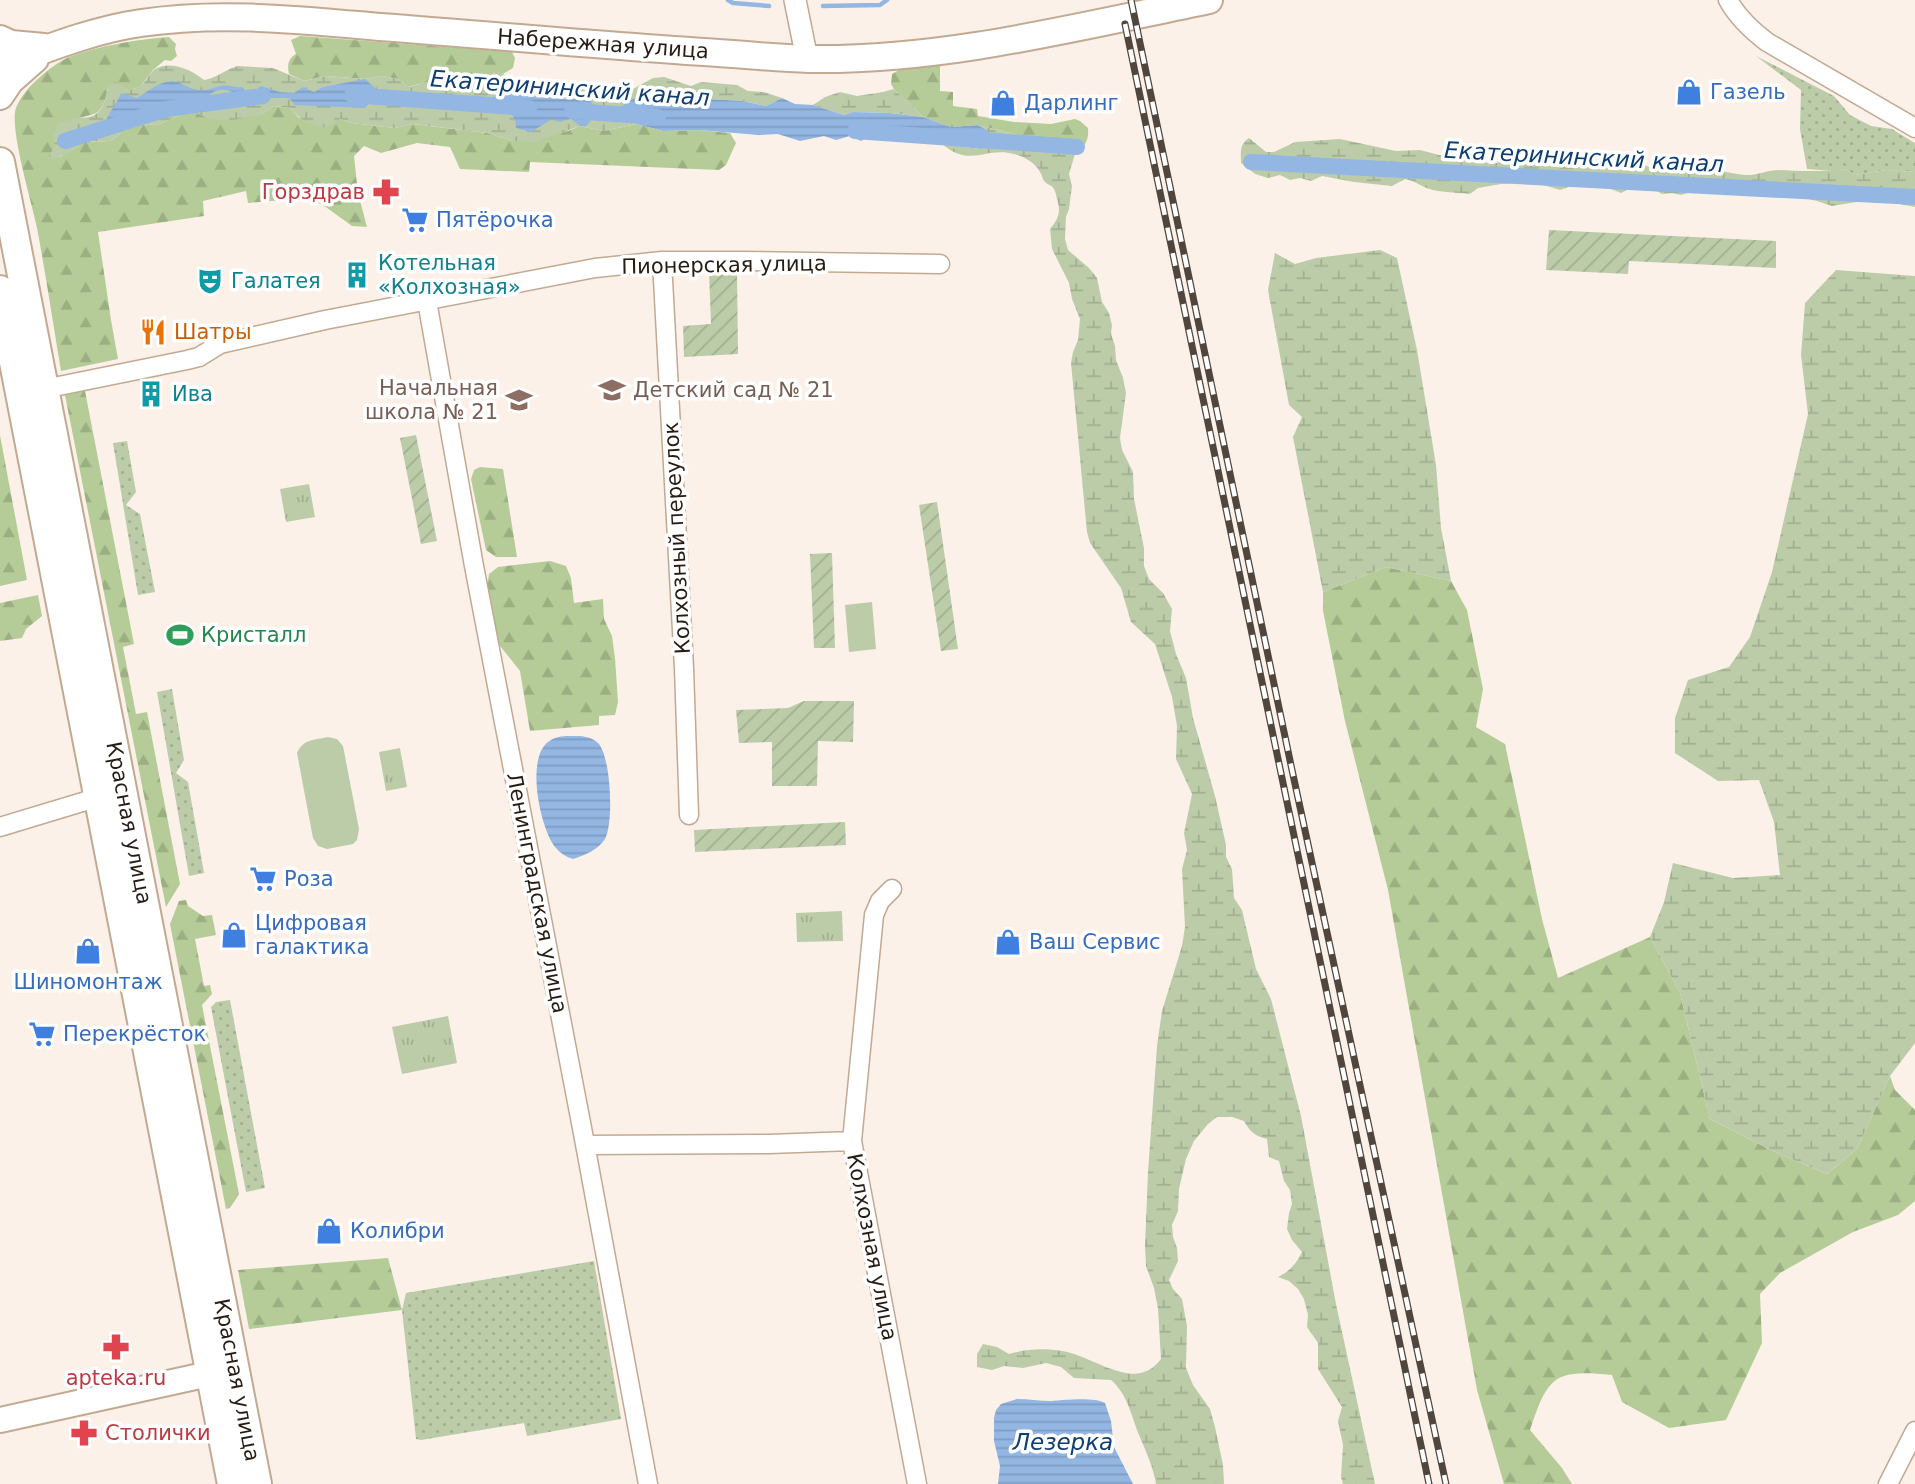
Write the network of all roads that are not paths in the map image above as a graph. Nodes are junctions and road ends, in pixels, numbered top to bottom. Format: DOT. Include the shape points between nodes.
graph roads {
  1 [pos="795,0"];
  2 [pos="1209,0"];
  3 [pos="1728,0"];
  4 [pos="0,39"];
  5 [pos="50,47"];
  6 [pos="807,59"];
  7 [pos="0,66"];
  8 [pos="0,96"];
  9 [pos="1915,128"];
  10 [pos="0,162"];
  11 [pos="662,261"];
  12 [pos="940,264"];
  13 [pos="0,290"];
  14 [pos="427,301"];
  15 [pos="31,387"];
  16 [pos="99,797"];
  17 [pos="689,815"];
  18 [pos="0,827"];
  19 [pos="892,889"];
  20 [pos="852,1141"];
  21 [pos="585,1145"];
  22 [pos="223,1371"];
  23 [pos="0,1420"];
  24 [pos="1915,1431"];
  25 [pos="232,1484"];
  26 [pos="257,1484"];
  27 [pos="648,1484"];
  28 [pos="917,1484"];
  29 [pos="1888,1484"];
  1 -- 6 [label="street"];
  2 -- 6 [label="main road, Набережная улица" via="974,46 882,57"];
  3 -- 9 [label="street" via="1749,28 1767,42"];
  4 -- 5 [label="main road"];
  5 -- 6 [label="main road, Набережная улица" via="140,23 215,17"];
  5 -- 7 [label="main road, Набережная улица"];
  5 -- 8 [label="main road" via="17,74"];
  10 -- 15 [label="highway, Красная улица"];
  11 -- 12 [label="street, Пионерская улица"];
  11 -- 14 [label="street, Пионерская улица" via="586,270"];
  11 -- 17 [label="street, Колхозный переулок"];
  13 -- 15 [label="highway, Красная улица"];
  14 -- 15 [label="street, Пионерская улица" via="230,341 187,360"];
  14 -- 21 [label="street, Ленинградская улица"];
  15 -- 16 [label="highway, Красная улица"];
  15 -- 22 [label="highway, Красная улица"];
  16 -- 18 [label="street"];
  16 -- 22 [label="highway, Красная улица"];
  19 -- 20 [label="street, Колхозная улица" via="874,915"];
  20 -- 21 [label="street"];
  20 -- 28 [label="street, Колхозная улица"];
  21 -- 27 [label="street, Ленинградская улица"];
  22 -- 23 [label="main road"];
  22 -- 25 [label="highway, Красная улица"];
  22 -- 26 [label="highway, Красная улица"];
  24 -- 29 [label="street"];
}
